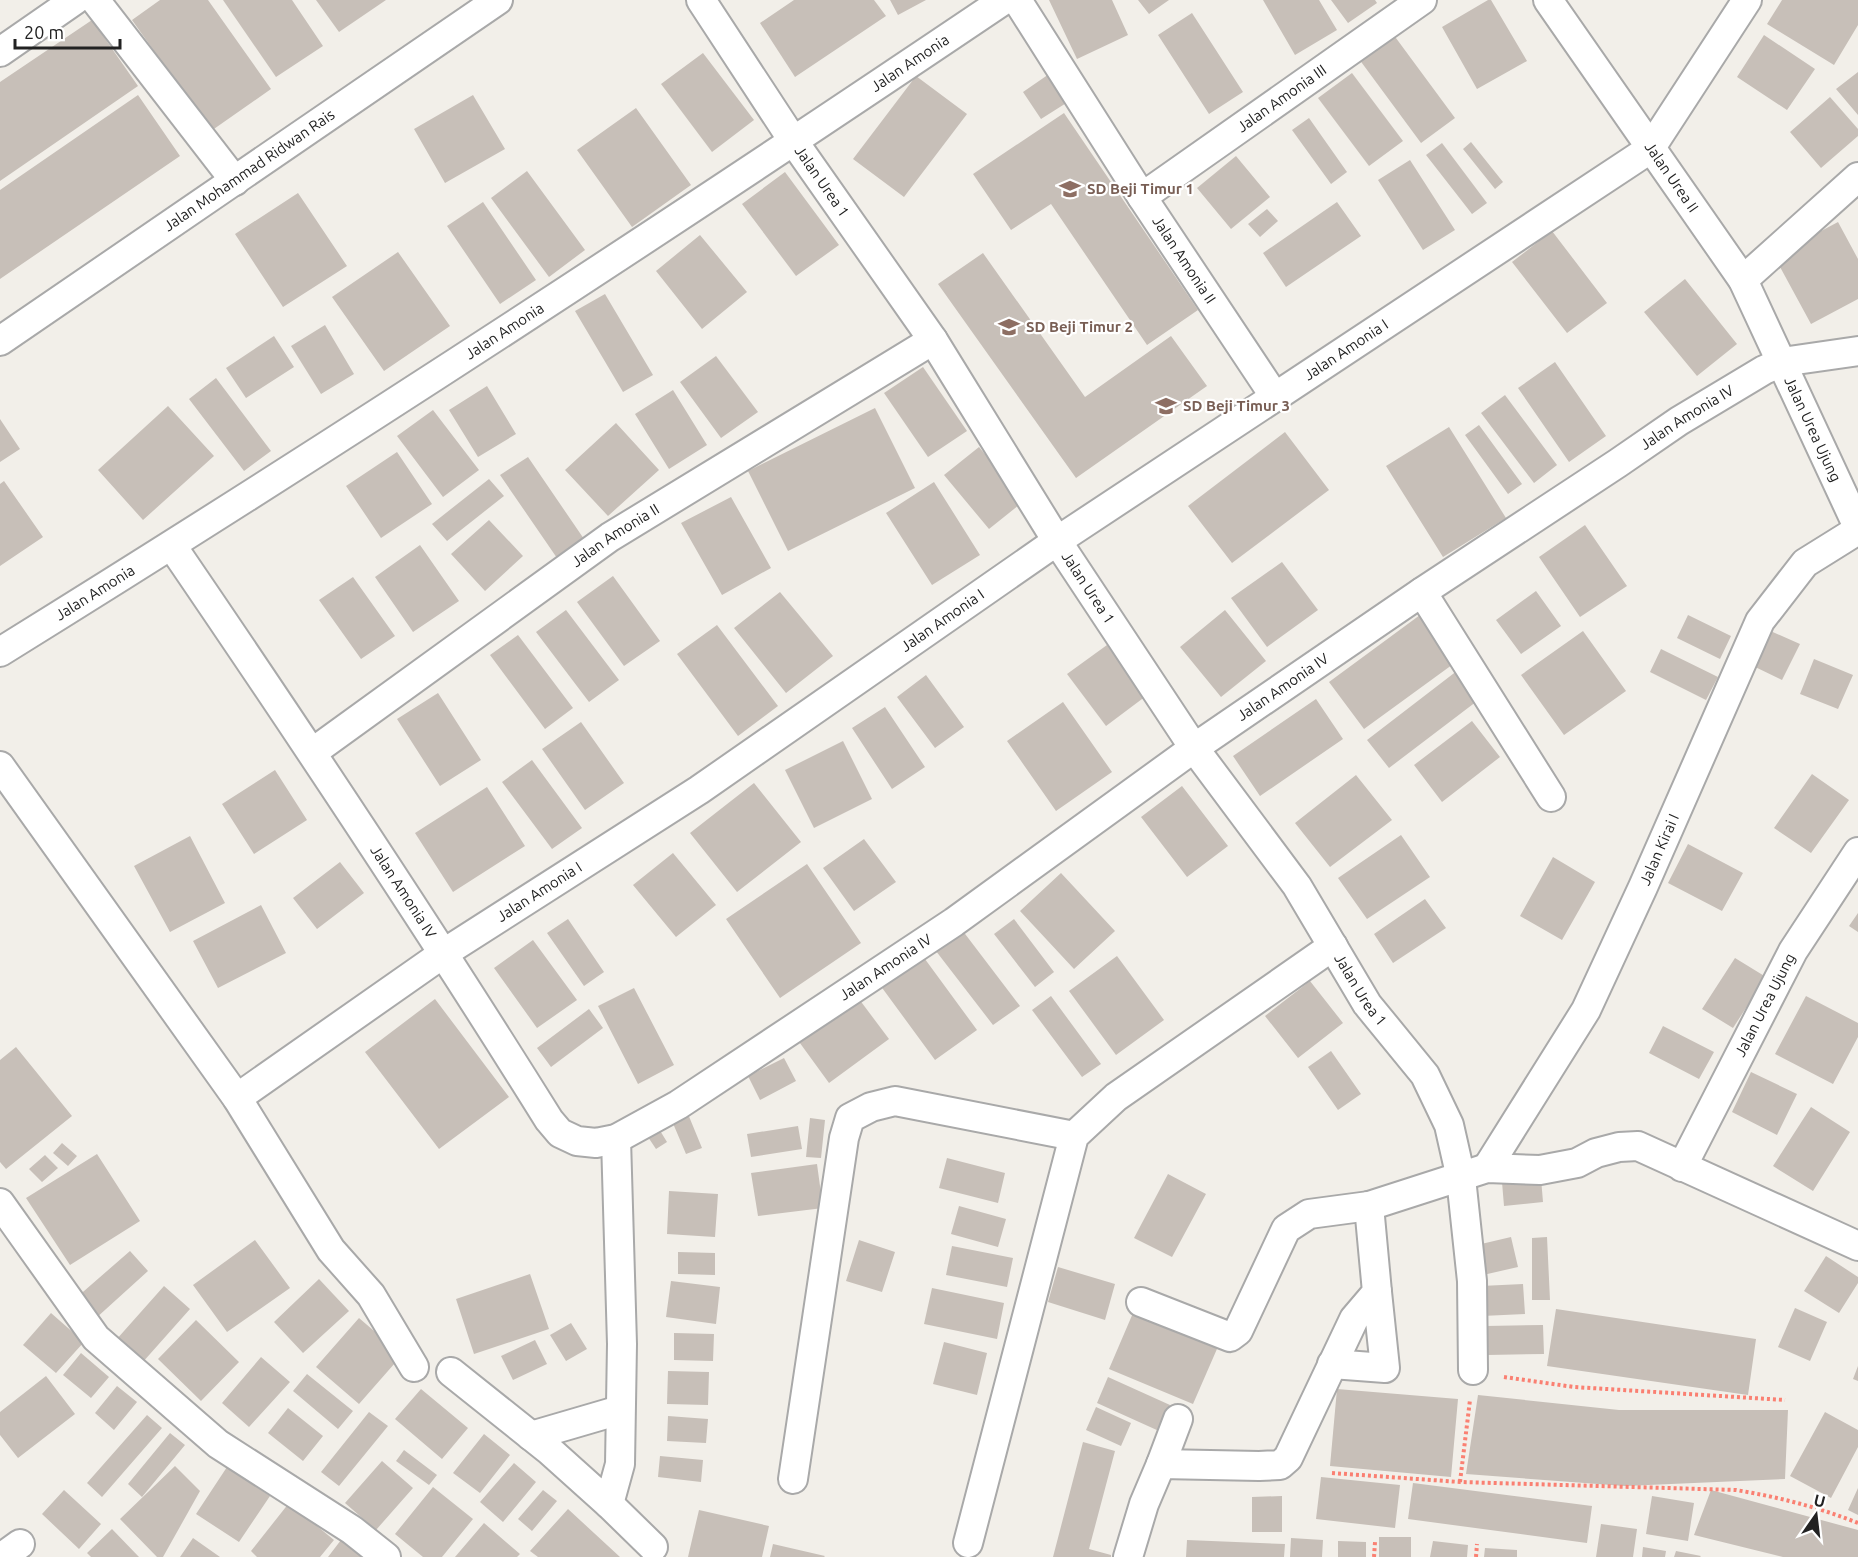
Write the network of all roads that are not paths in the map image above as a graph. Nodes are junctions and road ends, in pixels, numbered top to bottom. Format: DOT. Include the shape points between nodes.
graph roads {
  1 [pos="75,0"];
  2 [pos="95,0"];
  3 [pos="498,0"];
  4 [pos="700,0"];
  5 [pos="1004,0"];
  6 [pos="1017,0"];
  7 [pos="1422,0"];
  8 [pos="1548,0"];
  9 [pos="1747,0"];
  10 [pos="0,52"];
  11 [pos="794,142"];
  12 [pos="1650,149"];
  13 [pos="1858,177"];
  14 [pos="235,181"];
  15 [pos="1142,197"];
  16 [pos="1743,280"];
  17 [pos="933,340"];
  18 [pos="0,341"];
  19 [pos="1858,351"];
  20 [pos="1782,362"];
  21 [pos="1275,397"];
  22 [pos="1852,533"];
  23 [pos="1057,541"];
  24 [pos="172,546"];
  25 [pos="1422,592"];
  26 [pos="0,652"];
  27 [pos="1194,748"];
  28 [pos="313,752"];
  29 [pos="0,766"];
  30 [pos="1551,797"];
  31 [pos="1858,852"];
  32 [pos="1333,946"];
  33 [pos="444,953"];
  34 [pos="237,1098"];
  35 [pos="1074,1136"];
  36 [pos="616,1140"];
  37 [pos="1682,1167"];
  38 [pos="1474,1173"];
  39 [pos="0,1203"];
  40 [pos="1369,1206"];
  41 [pos="1858,1246"];
  42 [pos="1377,1292"];
  43 [pos="1141,1302"];
  44 [pos="1332,1364"];
  45 [pos="414,1367"];
  46 [pos="1473,1370"];
  47 [pos="451,1372"];
  48 [pos="620,1410"];
  49 [pos="1178,1419"];
  50 [pos="531,1436"];
  51 [pos="1161,1464"];
  52 [pos="793,1479"];
  53 [pos="609,1504"];
  54 [pos="968,1543"];
  55 [pos="653,1547"];
  56 [pos="386,1557"];
  57 [pos="1128,1557"];
  1 -- 10 [label="street"];
  2 -- 14 [label="street"];
  3 -- 14 [label="street, Jalan Mohammad Ridwan Rais"];
  4 -- 11 [label="street, Jalan Urea 1"];
  5 -- 11 [label="street, Jalan Amonia"];
  6 -- 15 [label="street, Jalan Amonia II"];
  7 -- 15 [label="street, Jalan Amonia III"];
  8 -- 12 [label="street, Jalan Urea II"];
  9 -- 12 [label="street"];
  11 -- 17 [label="street, Jalan Urea 1"];
  11 -- 24 [label="street, Jalan Amonia"];
  12 -- 16 [label="street, Jalan Urea II"];
  12 -- 21 [label="street, Jalan Amonia I"];
  13 -- 16 [label="street"];
  14 -- 18 [label="street, Jalan Mohammad Ridwan Rais"];
  15 -- 21 [label="street, Jalan Amonia II"];
  16 -- 20 [label="street, Jalan Urea II"];
  17 -- 23 [label="street, Jalan Urea 1"];
  17 -- 28 [label="street, Jalan Amonia II" via="610,537"];
  19 -- 20 [label="street, Jalan Amonia IV"];
  20 -- 22 [label="street, Jalan Urea Ujung"];
  20 -- 25 [label="street, Jalan Amonia IV" via="1679,421"];
  21 -- 23 [label="street, Jalan Amonia I"];
  22 -- 38 [label="street, Jalan Kirai I" via="1805,563 1760,621 1586,1010"];
  23 -- 27 [label="street, Jalan Urea 1"];
  23 -- 33 [label="street, Jalan Amonia I" via="699,790"];
  24 -- 26 [label="street, Jalan Amonia"];
  24 -- 28 [label="street, Jalan Amonia IV"];
  25 -- 27 [label="street, Jalan Amonia IV"];
  25 -- 30 [label="street"];
  27 -- 32 [label="street, Jalan Urea 1" via="1297,886"];
  27 -- 36 [label="street, Jalan Amonia IV" via="954,922 678,1105"];
  28 -- 33 [label="street, Jalan Amonia IV"];
  29 -- 34 [label="street"];
  31 -- 37 [label="street, Jalan Urea Ujung" via="1793,951"];
  32 -- 35 [label="street" via="1116,1097"];
  32 -- 38 [label="street, Jalan Urea 1" via="1367,1004 1425,1075"];
  33 -- 34 [label="street, Jalan Amonia I"];
  33 -- 36 [label="street, Jalan Amonia IV" via="560,1133 577,1141"];
  34 -- 45 [label="street" via="331,1250 371,1295"];
  35 -- 52 [label="street" via="895,1101 849,1118"];
  35 -- 54 [label="street"];
  36 -- 48 [label="street"];
  37 -- 38 [label="street" via="1638,1146 1619,1147 1577,1163 1540,1170"];
  37 -- 41 [label="street"];
  38 -- 40 [label="street"];
  38 -- 46 [label="street, Jalan Urea 1"];
  39 -- 56 [label="street" via="96,1338 218,1444 352,1530"];
  40 -- 42 [label="street"];
  40 -- 43 [label="street" via="1309,1214 1286,1229 1238,1331 1230,1337"];
  42 -- 44 [label="street" via="1354,1319"];
  42 -- 44 [label="street" via="1385,1368"];
  44 -- 51 [label="street" via="1288,1458 1280,1465"];
  47 -- 50 [label="street"];
  48 -- 50 [label="street"];
  48 -- 53 [label="street" via="620,1464"];
  49 -- 51 [label="street"];
  50 -- 53 [label="street"];
  51 -- 57 [label="street"];
  53 -- 55 [label="street"];
}
